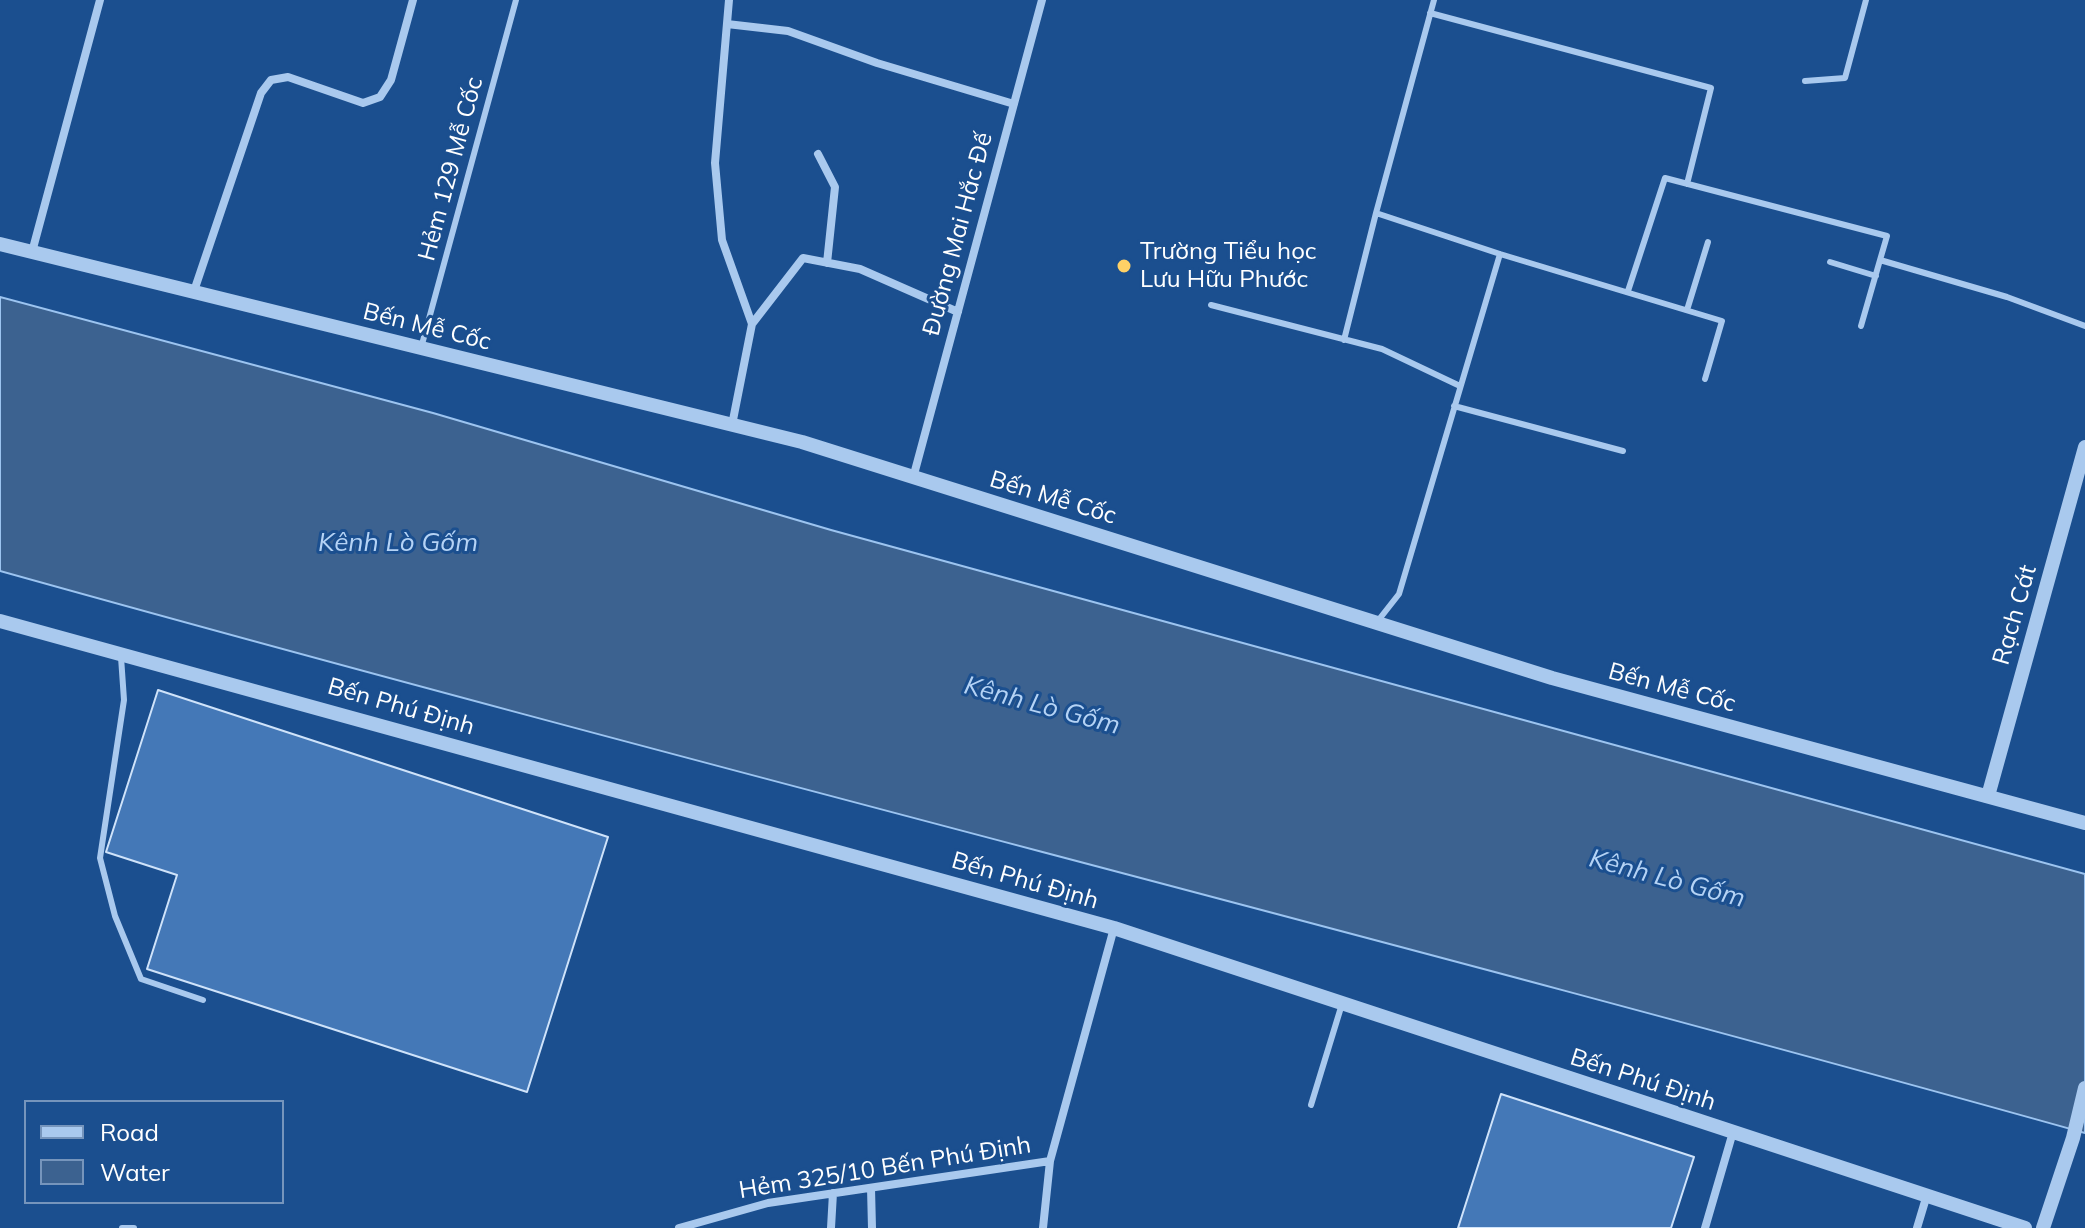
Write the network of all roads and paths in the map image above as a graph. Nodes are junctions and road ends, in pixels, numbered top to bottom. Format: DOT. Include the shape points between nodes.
graph roads {
  1 [pos="100,0"];
  2 [pos="413,0"];
  3 [pos="516,0"];
  4 [pos="729,0"];
  5 [pos="1042,0"];
  6 [pos="1434,0"];
  7 [pos="1866,0"];
  8 [pos="1430,13"];
  9 [pos="727,24"];
  10 [pos="1805,81"];
  11 [pos="1014,104"];
  12 [pos="818,154"];
  13 [pos="1687,184"];
  14 [pos="1376,213"];
  15 [pos="1708,242"];
  16 [pos="0,244"];
  17 [pos="32,252"];
  18 [pos="1500,254"];
  19 [pos="1880,260"];
  20 [pos="1830,262"];
  21 [pos="827,263"];
  22 [pos="1876,276"];
  23 [pos="194,291"];
  24 [pos="1628,291"];
  25 [pos="1211,305"];
  26 [pos="1687,310"];
  27 [pos="958,312"];
  28 [pos="752,324"];
  29 [pos="1861,326"];
  30 [pos="2085,326"];
  31 [pos="1344,340"];
  32 [pos="421,348"];
  33 [pos="1705,379"];
  34 [pos="1460,386"];
  35 [pos="1454,406"];
  36 [pos="732,425"];
  37 [pos="2085,447"];
  38 [pos="1623,451"];
  39 [pos="913,478"];
  40 [pos="0,621"];
  41 [pos="1377,622"];
  42 [pos="120,652"];
  43 [pos="1988,796"];
  44 [pos="2085,823"];
  45 [pos="1114,928"];
  46 [pos="203,1000"];
  47 [pos="1342,1004"];
  48 [pos="2085,1088"];
  49 [pos="1311,1105"];
  50 [pos="1733,1132"];
  51 [pos="1050,1161"];
  52 [pos="871,1188"];
  53 [pos="833,1193"];
  54 [pos="1926,1198"];
  55 [pos="122,1228"];
  56 [pos="134,1228"];
  57 [pos="679,1228"];
  58 [pos="831,1228"];
  59 [pos="872,1228"];
  60 [pos="1043,1228"];
  61 [pos="1705,1228"];
  62 [pos="1917,1228"];
  63 [pos="2025,1228"];
  64 [pos="2043,1228"];
  1 -- 17 [label="street"];
  2 -- 23 [label="street" via="391,80 380,97 363,103 288,77 271,80 261,93"];
  3 -- 32 [label="lane, Hẻm 129 Mễ Cốc"];
  4 -- 9 [label="street"];
  5 -- 11 [label="street, Đường Mai Hắc Đế"];
  6 -- 8 [label="lane"];
  7 -- 10 [label="lane" via="1845,78"];
  8 -- 13 [label="lane" via="1711,88"];
  8 -- 14 [label="lane"];
  9 -- 11 [label="street" via="788,31"];
  9 -- 28 [label="street" via="715,163 722,240"];
  11 -- 27 [label="street, Đường Mai Hắc Đế"];
  12 -- 21 [label="street" via="835,187"];
  13 -- 19 [label="lane" via="1887,236"];
  13 -- 24 [label="lane" via="1665,178"];
  14 -- 18 [label="lane"];
  14 -- 31 [label="lane"];
  15 -- 26 [label="lane"];
  16 -- 17 [label="street, Bến Mễ Cốc"];
  17 -- 23 [label="street, Bến Mễ Cốc"];
  18 -- 24 [label="lane"];
  18 -- 34 [label="lane"];
  19 -- 22 [label="lane"];
  19 -- 30 [label="lane"];
  20 -- 22 [label="lane"];
  21 -- 27 [label="street" via="860,269"];
  21 -- 28 [label="street" via="803,258"];
  22 -- 29 [label="lane"];
  23 -- 32 [label="street, Bến Mễ Cốc"];
  24 -- 26 [label="lane"];
  25 -- 31 [label="lane"];
  26 -- 33 [label="lane" via="1722,321"];
  27 -- 39 [label="street, Đường Mai Hắc Đế"];
  28 -- 36 [label="street"];
  31 -- 34 [label="lane" via="1382,349"];
  32 -- 36 [label="street, Bến Mễ Cốc"];
  34 -- 35 [label="lane"];
  35 -- 38 [label="lane"];
  35 -- 41 [label="lane" via="1399,594"];
  36 -- 39 [label="street, Bến Mễ Cốc"];
  37 -- 43 [label="street, Rạch Cát"];
  39 -- 41 [label="street, Bến Mễ Cốc"];
  40 -- 42 [label="street, Bến Phú Định"];
  41 -- 43 [label="street, Bến Mễ Cốc" via="1552,678"];
  42 -- 45 [label="street, Bến Phú Định"];
  42 -- 46 [label="lane" via="124,700 100,858 115,916 141,979"];
  43 -- 44 [label="street, Bến Mễ Cốc"];
  45 -- 47 [label="street, Bến Phú Định"];
  45 -- 51 [label="street"];
  47 -- 49 [label="lane"];
  47 -- 50 [label="street, Bến Phú Định"];
  48 -- 64 [label="street"];
  50 -- 54 [label="street, Bến Phú Định"];
  50 -- 61 [label="street"];
  51 -- 52 [label="street, Hẻm 325/10 Bến Phú Định"];
  51 -- 60 [label="street"];
  52 -- 53 [label="street, Hẻm 325/10 Bến Phú Định"];
  52 -- 59 [label="street"];
  53 -- 57 [label="street, Hẻm 325/10 Bến Phú Định" via="768,1203"];
  53 -- 58 [label="street"];
  54 -- 62 [label="street"];
  54 -- 63 [label="street, Bến Phú Định"];
  55 -- 56 [label="lane"];
}
